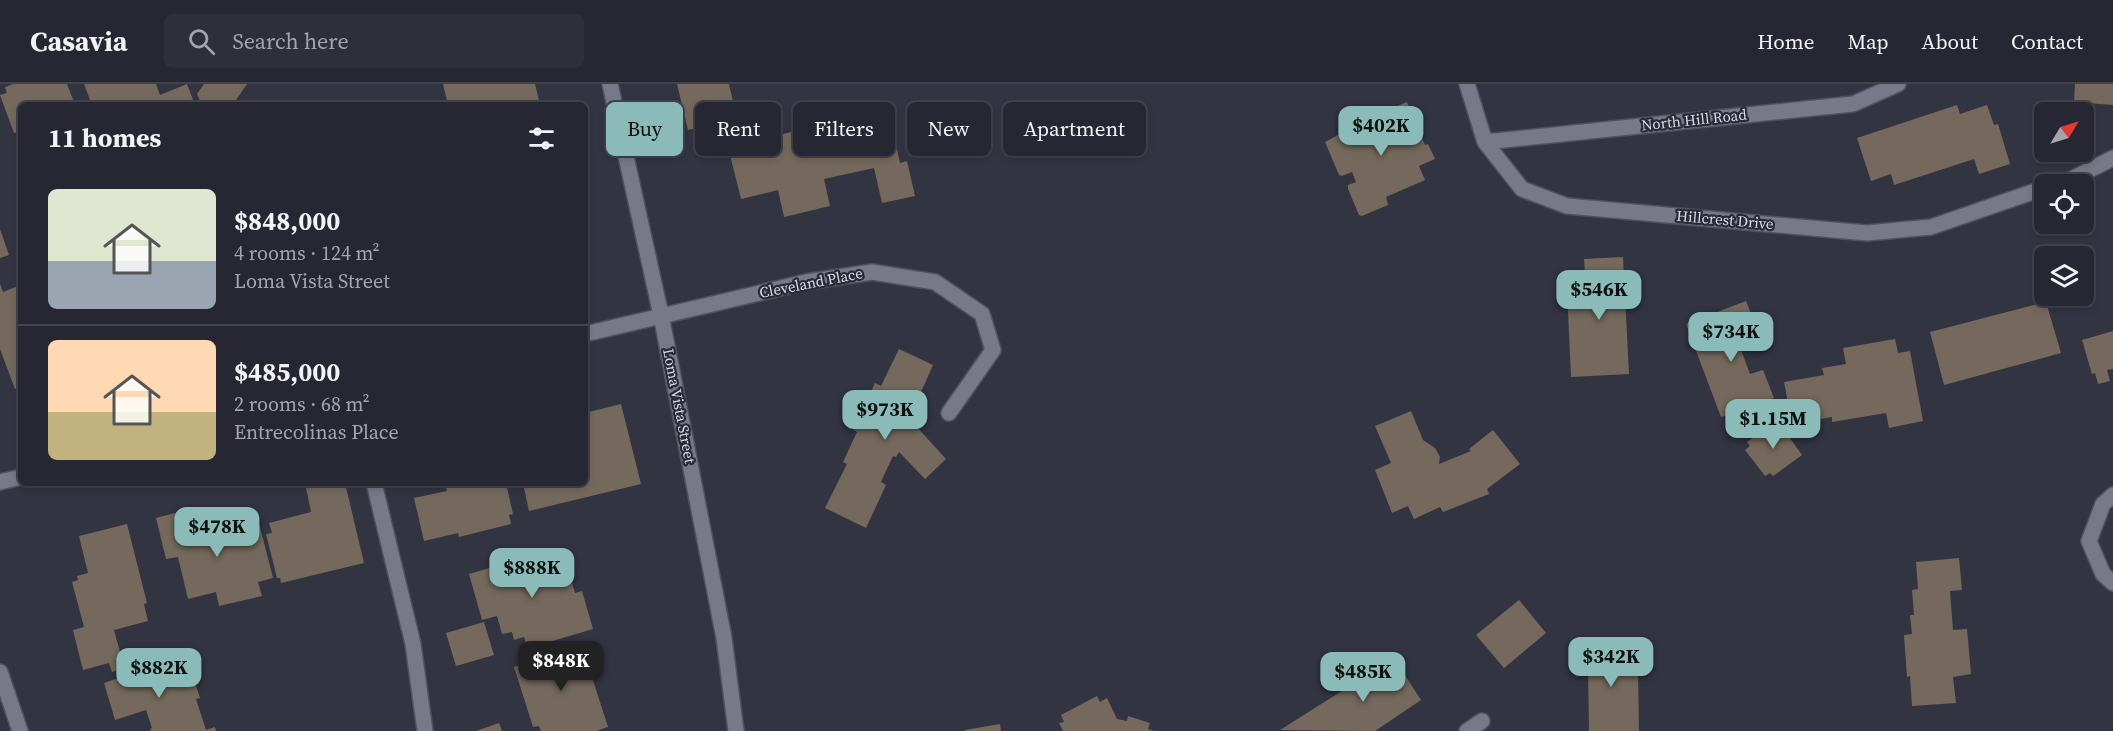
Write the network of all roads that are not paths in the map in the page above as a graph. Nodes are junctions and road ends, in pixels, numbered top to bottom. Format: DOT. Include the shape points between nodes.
graph roads {
  1 [pos="610,84"];
  2 [pos="1467,84"];
  3 [pos="1898,84"];
  4 [pos="1485,142"];
  5 [pos="2113,158"];
  6 [pos="2082,174"];
  7 [pos="2034,191"];
  8 [pos="661,315"];
  9 [pos="588,333"];
  10 [pos="950,413"];
  11 [pos="18,478"];
  12 [pos="0,482"];
  13 [pos="375,486"];
  14 [pos="2113,495"];
  15 [pos="2113,583"];
  16 [pos="0,672"];
  17 [pos="1482,721"];
  18 [pos="20,731"];
  19 [pos="425,731"];
  20 [pos="736,731"];
  21 [pos="1467,731"];
  1 -- 8 [label="street, Loma Vista Street"];
  2 -- 4 [label="street, Hillcrest Drive"];
  3 -- 4 [label="street, North Hill Road" via="1853,104"];
  4 -- 7 [label="street, Hillcrest Drive" via="1522,189 1567,206 1867,233 1931,226"];
  5 -- 6 [label="street"];
  8 -- 9 [label="street"];
  8 -- 10 [label="street, Cleveland Place" via="806,282 872,272 935,282 982,314 993,350"];
  8 -- 20 [label="street, Loma Vista Street" via="724,638"];
  11 -- 12 [label="street"];
  13 -- 19 [label="street" via="412,644"];
  14 -- 15 [label="street" via="2103,504 2089,542 2103,574"];
  16 -- 18 [label="street"];
  17 -- 21 [label="street"];
}
